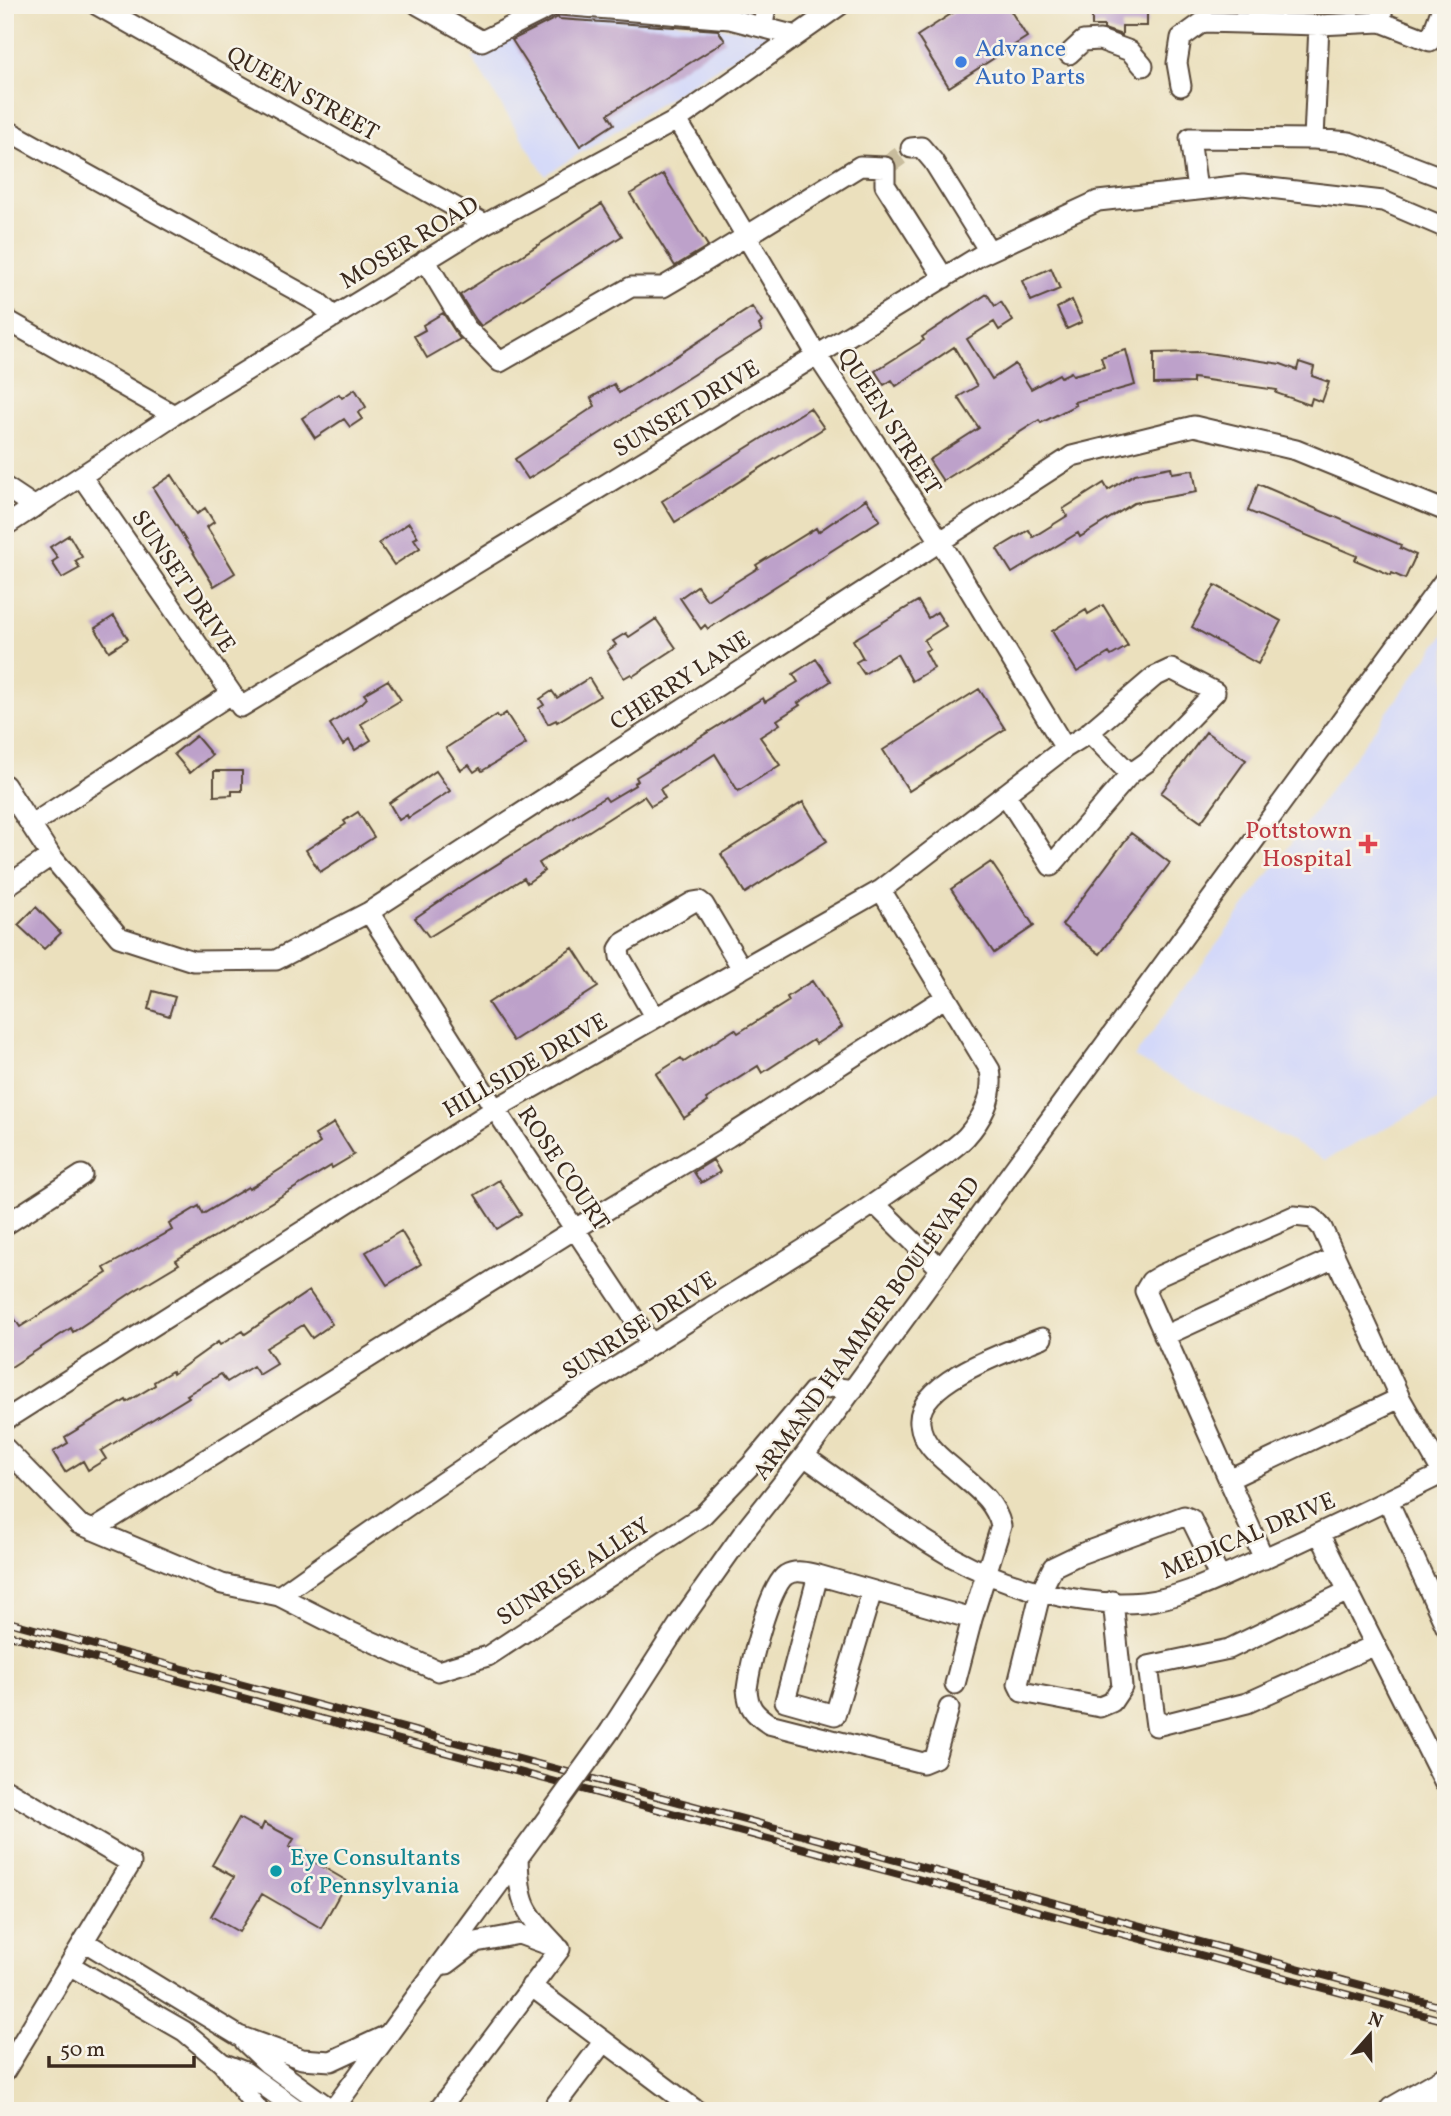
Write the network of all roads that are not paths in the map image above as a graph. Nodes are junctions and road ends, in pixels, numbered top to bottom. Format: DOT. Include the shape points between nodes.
graph roads {
  1 [pos="97,5"];
  2 [pos="418,5"];
  3 [pos="554,5"];
  4 [pos="560,5"];
  5 [pos="766,5"];
  6 [pos="840,5"];
  7 [pos="1443,5"];
  8 [pos="1382,14"];
  9 [pos="1319,24"];
  10 [pos="763,27"];
  11 [pos="796,36"];
  12 [pos="1069,54"];
  13 [pos="1143,66"];
  14 [pos="1181,86"];
  15 [pos="677,120"];
  16 [pos="5,129"];
  17 [pos="1314,139"];
  18 [pos="911,148"];
  19 [pos="1446,179"];
  20 [pos="1197,190"];
  21 [pos="485,224"];
  22 [pos="1446,228"];
  23 [pos="746,236"];
  24 [pos="989,251"];
  25 [pos="425,260"];
  26 [pos="944,278"];
  27 [pos="334,317"];
  28 [pos="5,319"];
  29 [pos="818,357"];
  30 [pos="174,415"];
  31 [pos="82,477"];
  32 [pos="5,487"];
  33 [pos="35,507"];
  34 [pos="1446,511"];
  35 [pos="5,526"];
  36 [pos="940,541"];
  37 [pos="1446,579"];
  38 [pos="231,694"];
  39 [pos="1089,732"];
  40 [pos="1065,748"];
  41 [pos="1130,774"];
  42 [pos="5,785"];
  43 [pos="1005,794"];
  44 [pos="31,825"];
  45 [pos="51,856"];
  46 [pos="5,887"];
  47 [pos="881,890"];
  48 [pos="369,912"];
  49 [pos="742,969"];
  50 [pos="946,997"];
  51 [pos="655,1018"];
  52 [pos="495,1109"];
  53 [pos="82,1175"];
  54 [pos="875,1204"];
  55 [pos="5,1225"];
  56 [pos="575,1229"];
  57 [pos="1334,1258"];
  58 [pos="941,1269"];
  59 [pos="1164,1336"];
  60 [pos="1042,1338"];
  61 [pos="651,1344"];
  62 [pos="853,1390"];
  63 [pos="1399,1398"];
  64 [pos="5,1420"];
  65 [pos="5,1448"];
  66 [pos="804,1456"];
  67 [pos="1445,1475"];
  68 [pos="1229,1479"];
  69 [pos="1388,1501"];
  70 [pos="86,1527"];
  71 [pos="1320,1535"];
  72 [pos="1264,1559"];
  73 [pos="986,1572"];
  74 [pos="818,1575"];
  75 [pos="1220,1578"];
  76 [pos="872,1591"];
  77 [pos="1041,1591"];
  78 [pos="1348,1591"];
  79 [pos="279,1596"];
  80 [pos="1113,1601"];
  81 [pos="972,1619"];
  82 [pos="1446,1627"];
  83 [pos="1375,1645"];
  84 [pos="955,1684"];
  85 [pos="949,1708"];
  86 [pos="1446,1781"];
  87 [pos="5,1789"];
  88 [pos="518,1857"];
  89 [pos="85,1942"];
  90 [pos="559,1949"];
  91 [pos="71,1966"];
  92 [pos="429,1978"];
  93 [pos="531,1986"];
  94 [pos="388,2034"];
  95 [pos="239,2036"];
  96 [pos="604,2041"];
  97 [pos="222,2063"];
  98 [pos="5,2071"];
  99 [pos="1446,2081"];
  100 [pos="1403,2106"];
  101 [pos="332,2110"];
  102 [pos="259,2111"];
  103 [pos="299,2111"];
  104 [pos="438,2111"];
  105 [pos="551,2111"];
  106 [pos="697,2111"];
  1 -- 21 [label="street, QUEEN STREET"];
  2 -- 3 [label="street" via="482,41"];
  4 -- 10 [label="street" via="730,19"];
  5 -- 10 [label="street"];
  6 -- 11 [label="street, MOSER ROAD"];
  7 -- 8 [label="street" via="1430,41"];
  8 -- 9 [label="street"];
  9 -- 14 [label="street" via="1203,22 1181,38 1177,63"];
  9 -- 17 [label="street"];
  10 -- 11 [label="street"];
  11 -- 15 [label="street, MOSER ROAD"];
  12 -- 13 [label="street" via="1083,41 1100,40 1130,51"];
  15 -- 21 [label="street, MOSER ROAD"];
  15 -- 23 [label="street, QUEEN STREET"];
  16 -- 27 [label="street" via="319,303"];
  17 -- 19 [label="street" via="1349,142"];
  17 -- 20 [label="street" via="1190,138"];
  18 -- 24 [label="street" via="921,146 933,161"];
  20 -- 22 [label="street, SUNSET DRIVE" via="1243,185 1383,201"];
  20 -- 24 [label="street, SUNSET DRIVE" via="1098,201"];
  21 -- 25 [label="street, MOSER ROAD"];
  23 -- 25 [label="street" via="663,286 632,287 500,362 466,328"];
  23 -- 26 [label="street" via="860,166 885,167 885,185"];
  23 -- 29 [label="street, QUEEN STREET"];
  24 -- 26 [label="street, SUNSET DRIVE"];
  25 -- 27 [label="street, MOSER ROAD"];
  26 -- 29 [label="street, SUNSET DRIVE"];
  27 -- 30 [label="street, MOSER ROAD"];
  28 -- 30 [label="street"];
  29 -- 36 [label="street, QUEEN STREET"];
  29 -- 38 [label="street, SUNSET DRIVE" via="241,707"];
  30 -- 31 [label="street, MOSER ROAD"];
  31 -- 33 [label="street, MOSER ROAD"];
  31 -- 38 [label="street, SUNSET DRIVE"];
  32 -- 33 [label="street"];
  33 -- 35 [label="street, MOSER ROAD"];
  34 -- 36 [label="street, CHERRY LANE" via="1296,450 1194,426 1072,456"];
  36 -- 40 [label="street, QUEEN STREET"];
  36 -- 48 [label="street, CHERRY LANE"];
  37 -- 58 [label="street, ARMAND HAMMER BOULEVARD"];
  38 -- 44 [label="street"];
  39 -- 40 [label="street, HILLSIDE DRIVE"];
  39 -- 41 [label="street"];
  39 -- 41 [label="street, HILLSIDE DRIVE" via="1154,677 1171,669 1215,692"];
  40 -- 43 [label="street, HILLSIDE DRIVE"];
  41 -- 43 [label="street" via="1051,866"];
  42 -- 44 [label="street, CHERRY LANE"];
  43 -- 47 [label="street, HILLSIDE DRIVE"];
  44 -- 45 [label="street, CHERRY LANE"];
  45 -- 46 [label="street"];
  45 -- 48 [label="street, CHERRY LANE" via="119,937 193,961 276,960"];
  47 -- 49 [label="street, HILLSIDE DRIVE"];
  47 -- 50 [label="street, SUNRISE DRIVE"];
  48 -- 52 [label="street, ROSE COURT"];
  49 -- 51 [label="street, HILLSIDE DRIVE"];
  49 -- 51 [label="street" via="704,905 693,902 620,949 620,957"];
  50 -- 54 [label="street, SUNRISE DRIVE" via="990,1070 990,1098 966,1136"];
  50 -- 56 [label="street" via="728,1138"];
  51 -- 52 [label="street, HILLSIDE DRIVE"];
  52 -- 56 [label="street, ROSE COURT"];
  52 -- 64 [label="street, HILLSIDE DRIVE"];
  53 -- 55 [label="street"];
  54 -- 58 [label="street"];
  54 -- 61 [label="street, SUNRISE DRIVE"];
  56 -- 61 [label="street, ROSE COURT"];
  56 -- 70 [label="street"];
  57 -- 59 [label="street"];
  57 -- 59 [label="street" via="1313,1218 1294,1216 1161,1275 1145,1291"];
  57 -- 63 [label="street"];
  58 -- 62 [label="street, ARMAND HAMMER BOULEVARD"];
  59 -- 68 [label="street"];
  60 -- 73 [label="street" via="957,1374 936,1391 919,1422 931,1449 998,1513 1001,1526"];
  61 -- 79 [label="street, SUNRISE DRIVE" via="406,1505"];
  62 -- 66 [label="street, ARMAND HAMMER BOULEVARD"];
  62 -- 79 [label="street, SUNRISE ALLEY" via="831,1387 813,1391 703,1515 488,1656 438,1671"];
  63 -- 67 [label="street"];
  63 -- 68 [label="street"];
  65 -- 70 [label="street"];
  66 -- 73 [label="street, MEDICAL DRIVE" via="955,1558"];
  66 -- 88 [label="street, ARMAND HAMMER BOULEVARD, bridge" via="736,1543 610,1731"];
  67 -- 69 [label="street, MEDICAL DRIVE"];
  68 -- 72 [label="street"];
  69 -- 71 [label="street, MEDICAL DRIVE"];
  69 -- 82 [label="street"];
  70 -- 79 [label="street" via="222,1584"];
  71 -- 72 [label="street, MEDICAL DRIVE"];
  71 -- 78 [label="street"];
  72 -- 75 [label="street, MEDICAL DRIVE"];
  73 -- 77 [label="street, MEDICAL DRIVE"];
  73 -- 81 [label="street"];
  74 -- 76 [label="street"];
  74 -- 76 [label="street" via="785,1701 835,1715"];
  74 -- 85 [label="street" via="794,1572 784,1576 772,1593 747,1689 754,1713 769,1724 923,1763 935,1758"];
  75 -- 77 [label="street" via="1191,1519 1184,1516 1053,1567"];
  75 -- 80 [label="street, MEDICAL DRIVE" via="1144,1602"];
  76 -- 81 [label="street"];
  77 -- 80 [label="street, MEDICAL DRIVE" via="1093,1602"];
  77 -- 80 [label="street" via="1018,1684 1022,1692 1100,1707 1112,1702 1122,1688"];
  78 -- 83 [label="street"];
  78 -- 83 [label="street" via="1228,1649 1148,1666 1156,1726 1247,1703"];
  81 -- 84 [label="street"];
  83 -- 86 [label="street"];
  87 -- 89 [label="street" via="131,1863"];
  88 -- 90 [label="street" via="519,1889 531,1919"];
  88 -- 92 [label="street, ARMAND HAMMER BOULEVARD"];
  89 -- 91 [label="street"];
  89 -- 95 [label="street"];
  90 -- 92 [label="street" via="519,1934 476,1942"];
  90 -- 93 [label="street"];
  91 -- 97 [label="street" via="184,2031"];
  91 -- 98 [label="street"];
  92 -- 94 [label="street, ARMAND HAMMER BOULEVARD"];
  93 -- 96 [label="street"];
  93 -- 104 [label="street"];
  94 -- 95 [label="street" via="331,2061 302,2059"];
  94 -- 101 [label="street, ARMAND HAMMER BOULEVARD"];
  95 -- 101 [label="street" via="267,2063"];
  96 -- 105 [label="street"];
  96 -- 106 [label="street"];
  97 -- 102 [label="street"];
  97 -- 103 [label="street" via="244,2072"];
  99 -- 100 [label="highway"];
}
